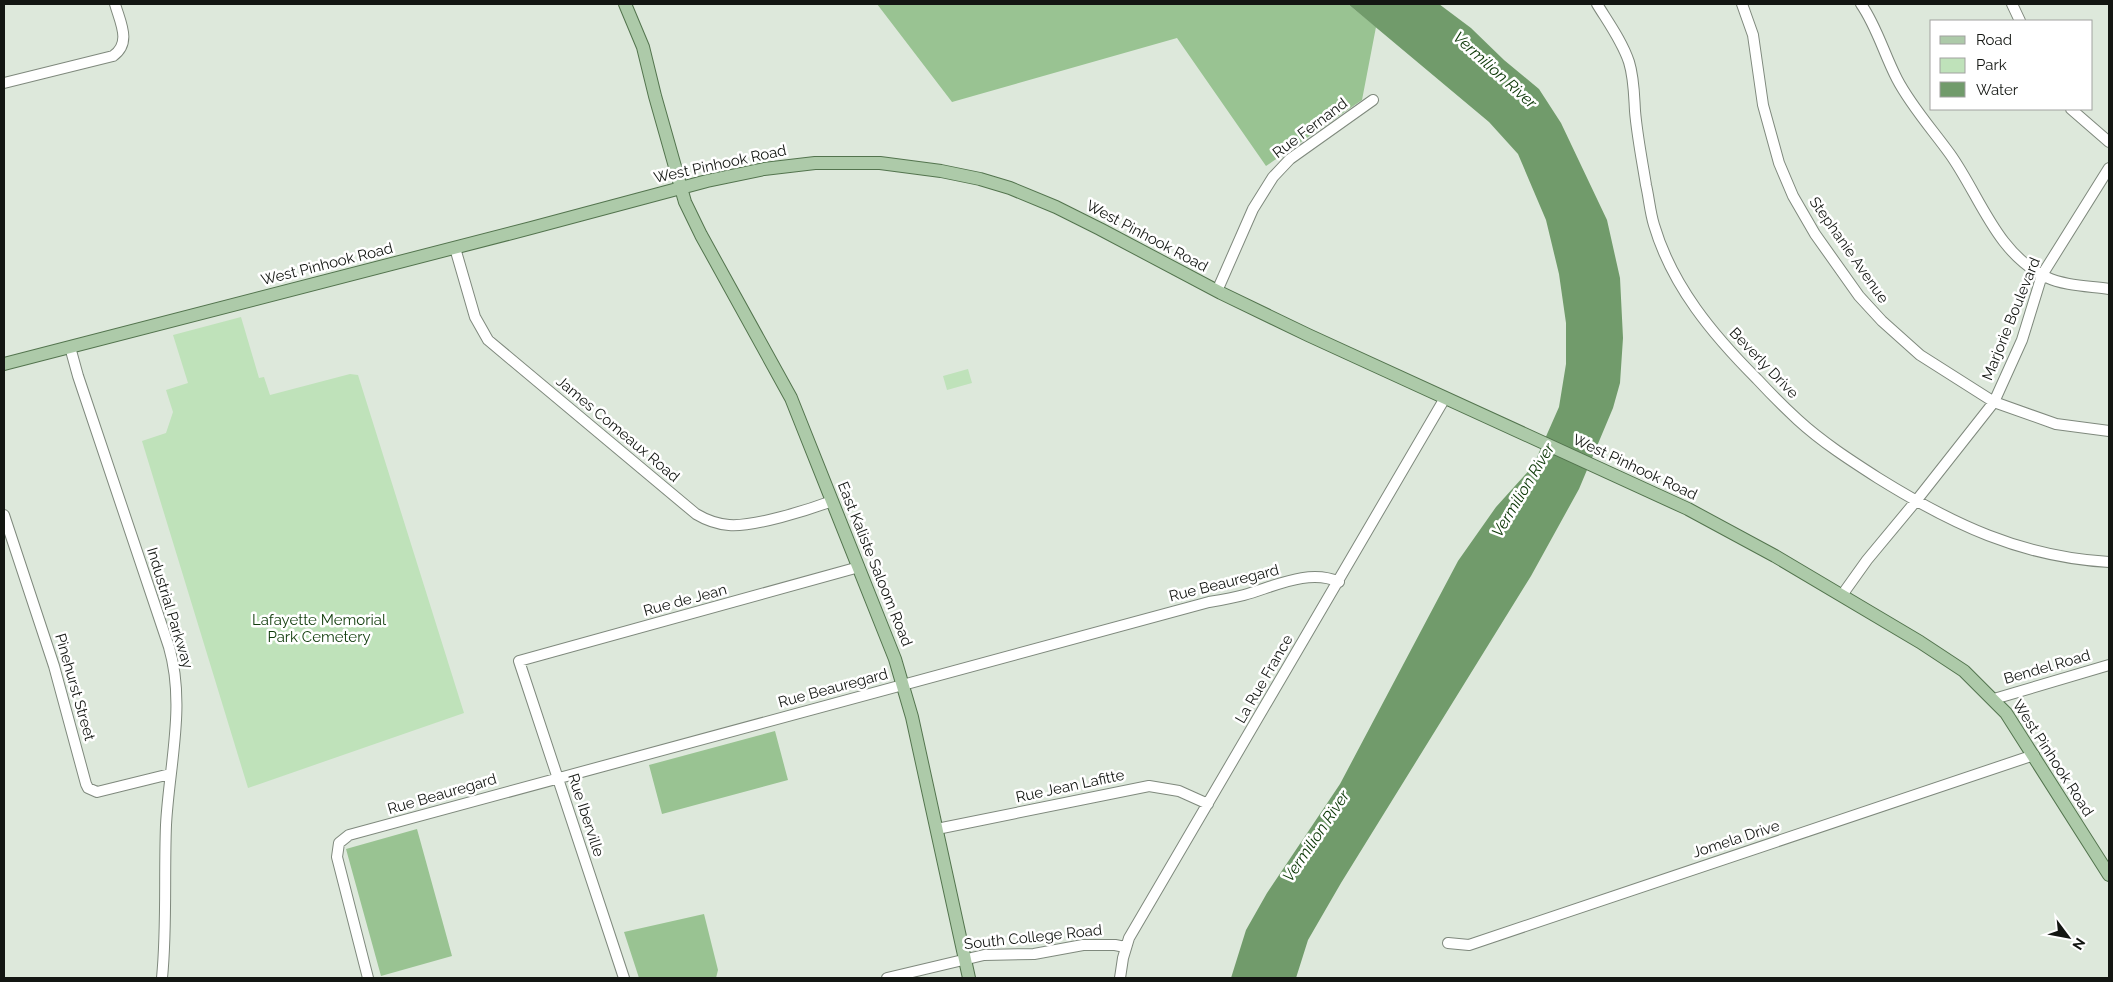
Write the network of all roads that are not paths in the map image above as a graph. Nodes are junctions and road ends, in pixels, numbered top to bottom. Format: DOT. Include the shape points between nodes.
graph roads {
  1 [pos="115,4"];
  2 [pos="625,4"];
  3 [pos="1597,4"];
  4 [pos="1742,4"];
  5 [pos="1861,4"];
  6 [pos="2012,4"];
  7 [pos="2020,20"];
  8 [pos="4,83"];
  9 [pos="1373,100"];
  10 [pos="2072,110"];
  11 [pos="2109,142"];
  12 [pos="2109,168"];
  13 [pos="680,188"];
  14 [pos="455,248"];
  15 [pos="2042,275"];
  16 [pos="2109,289"];
  17 [pos="1217,291"];
  18 [pos="70,347"];
  19 [pos="4,364"];
  20 [pos="1445,398"];
  21 [pos="1994,402"];
  22 [pos="2109,431"];
  23 [pos="832,501"];
  24 [pos="1916,501"];
  25 [pos="4,515"];
  26 [pos="2109,562"];
  27 [pos="858,567"];
  28 [pos="1339,582"];
  29 [pos="1842,595"];
  30 [pos="519,661"];
  31 [pos="2109,665"];
  32 [pos="904,684"];
  33 [pos="1994,698"];
  34 [pos="2034,755"];
  35 [pos="170,774"];
  36 [pos="558,777"];
  37 [pos="1208,804"];
  38 [pos="937,828"];
  39 [pos="2109,875"];
  40 [pos="1448,943"];
  41 [pos="1125,947"];
  42 [pos="965,959"];
  43 [pos="162,978"];
  44 [pos="368,978"];
  45 [pos="624,978"];
  46 [pos="887,978"];
  47 [pos="970,978"];
  48 [pos="1120,978"];
  1 -- 8 [label="street" via="124,39 122,48 113,56"];
  2 -- 13 [label="main road, East Kaliste Saloom Road" via="641,41"];
  3 -- 24 [label="street, Beverly Drive" via="1630,65 1654,225 1684,293 1735,357 1799,421 1842,455"];
  4 -- 21 [label="street, Stephanie Avenue" via="1753,35 1763,105 1774,147 1793,196 1815,234 1860,296 1900,339"];
  5 -- 15 [label="street" via="1905,93 1950,154 2004,244 2023,263"];
  6 -- 7 [label="street"];
  9 -- 17 [label="street, Rue Fernand" via="1290,159 1273,177 1253,209"];
  10 -- 11 [label="street"];
  12 -- 15 [label="street, Marjorie Boulevard"];
  13 -- 14 [label="main road, West Pinhook Road"];
  13 -- 17 [label="main road, West Pinhook Road" via="764,169 815,163 880,163 953,173 1010,188 1056,207"];
  13 -- 23 [label="main road, East Kaliste Saloom Road" via="701,236 791,398"];
  14 -- 18 [label="main road, West Pinhook Road"];
  14 -- 23 [label="street, James Comeaux Road" via="475,317 488,340 696,514 721,524 740,525"];
  15 -- 16 [label="street" via="2062,282"];
  15 -- 21 [label="street, Marjorie Boulevard" via="2022,340"];
  17 -- 20 [label="main road, West Pinhook Road"];
  18 -- 19 [label="main road, West Pinhook Road"];
  18 -- 35 [label="street, Industrial Parkway" via="173,660 178,700"];
  20 -- 28 [label="street, La Rue France"];
  20 -- 29 [label="main road, West Pinhook Road" via="1688,509"];
  21 -- 22 [label="street, Stephanie Avenue" via="2056,424"];
  21 -- 24 [label="street, Marjorie Boulevard"];
  23 -- 27 [label="main road, East Kaliste Saloom Road"];
  24 -- 26 [label="street, Beverly Drive" via="1989,536 2044,554 2080,561"];
  24 -- 29 [label="street, Marjorie Boulevard" via="1866,560"];
  25 -- 35 [label="street, Pinehurst Street" via="54,666 86,784 97,792"];
  27 -- 30 [label="street, Rue de Jean"];
  27 -- 32 [label="main road, East Kaliste Saloom Road"];
  28 -- 32 [label="street, Rue Beauregard" via="1322,576 1305,578"];
  28 -- 37 [label="street, La Rue France"];
  29 -- 33 [label="main road, West Pinhook Road" via="1948,659"];
  30 -- 36 [label="street, Rue Iberville"];
  31 -- 33 [label="street, Bendel Road"];
  32 -- 36 [label="street, Rue Beauregard"];
  32 -- 38 [label="main road, East Kaliste Saloom Road"];
  33 -- 34 [label="main road, West Pinhook Road"];
  34 -- 39 [label="main road, West Pinhook Road"];
  34 -- 40 [label="street, Jomela Drive" via="1469,945"];
  35 -- 43 [label="street, Industrial Parkway"];
  36 -- 44 [label="street, Rue Beauregard" via="349,835 339,843 337,857"];
  36 -- 45 [label="street, Rue Iberville"];
  37 -- 38 [label="street, Rue Jean Lafitte" via="1179,791 1149,786"];
  37 -- 41 [label="street, La Rue France"];
  38 -- 42 [label="main road, East Kaliste Saloom Road"];
  41 -- 42 [label="street, South College Road" via="1115,944 1083,945 1034,954 999,953"];
  41 -- 48 [label="street, La Rue France"];
  42 -- 46 [label="street, South College Road"];
  42 -- 47 [label="main road, East Kaliste Saloom Road"];
}
